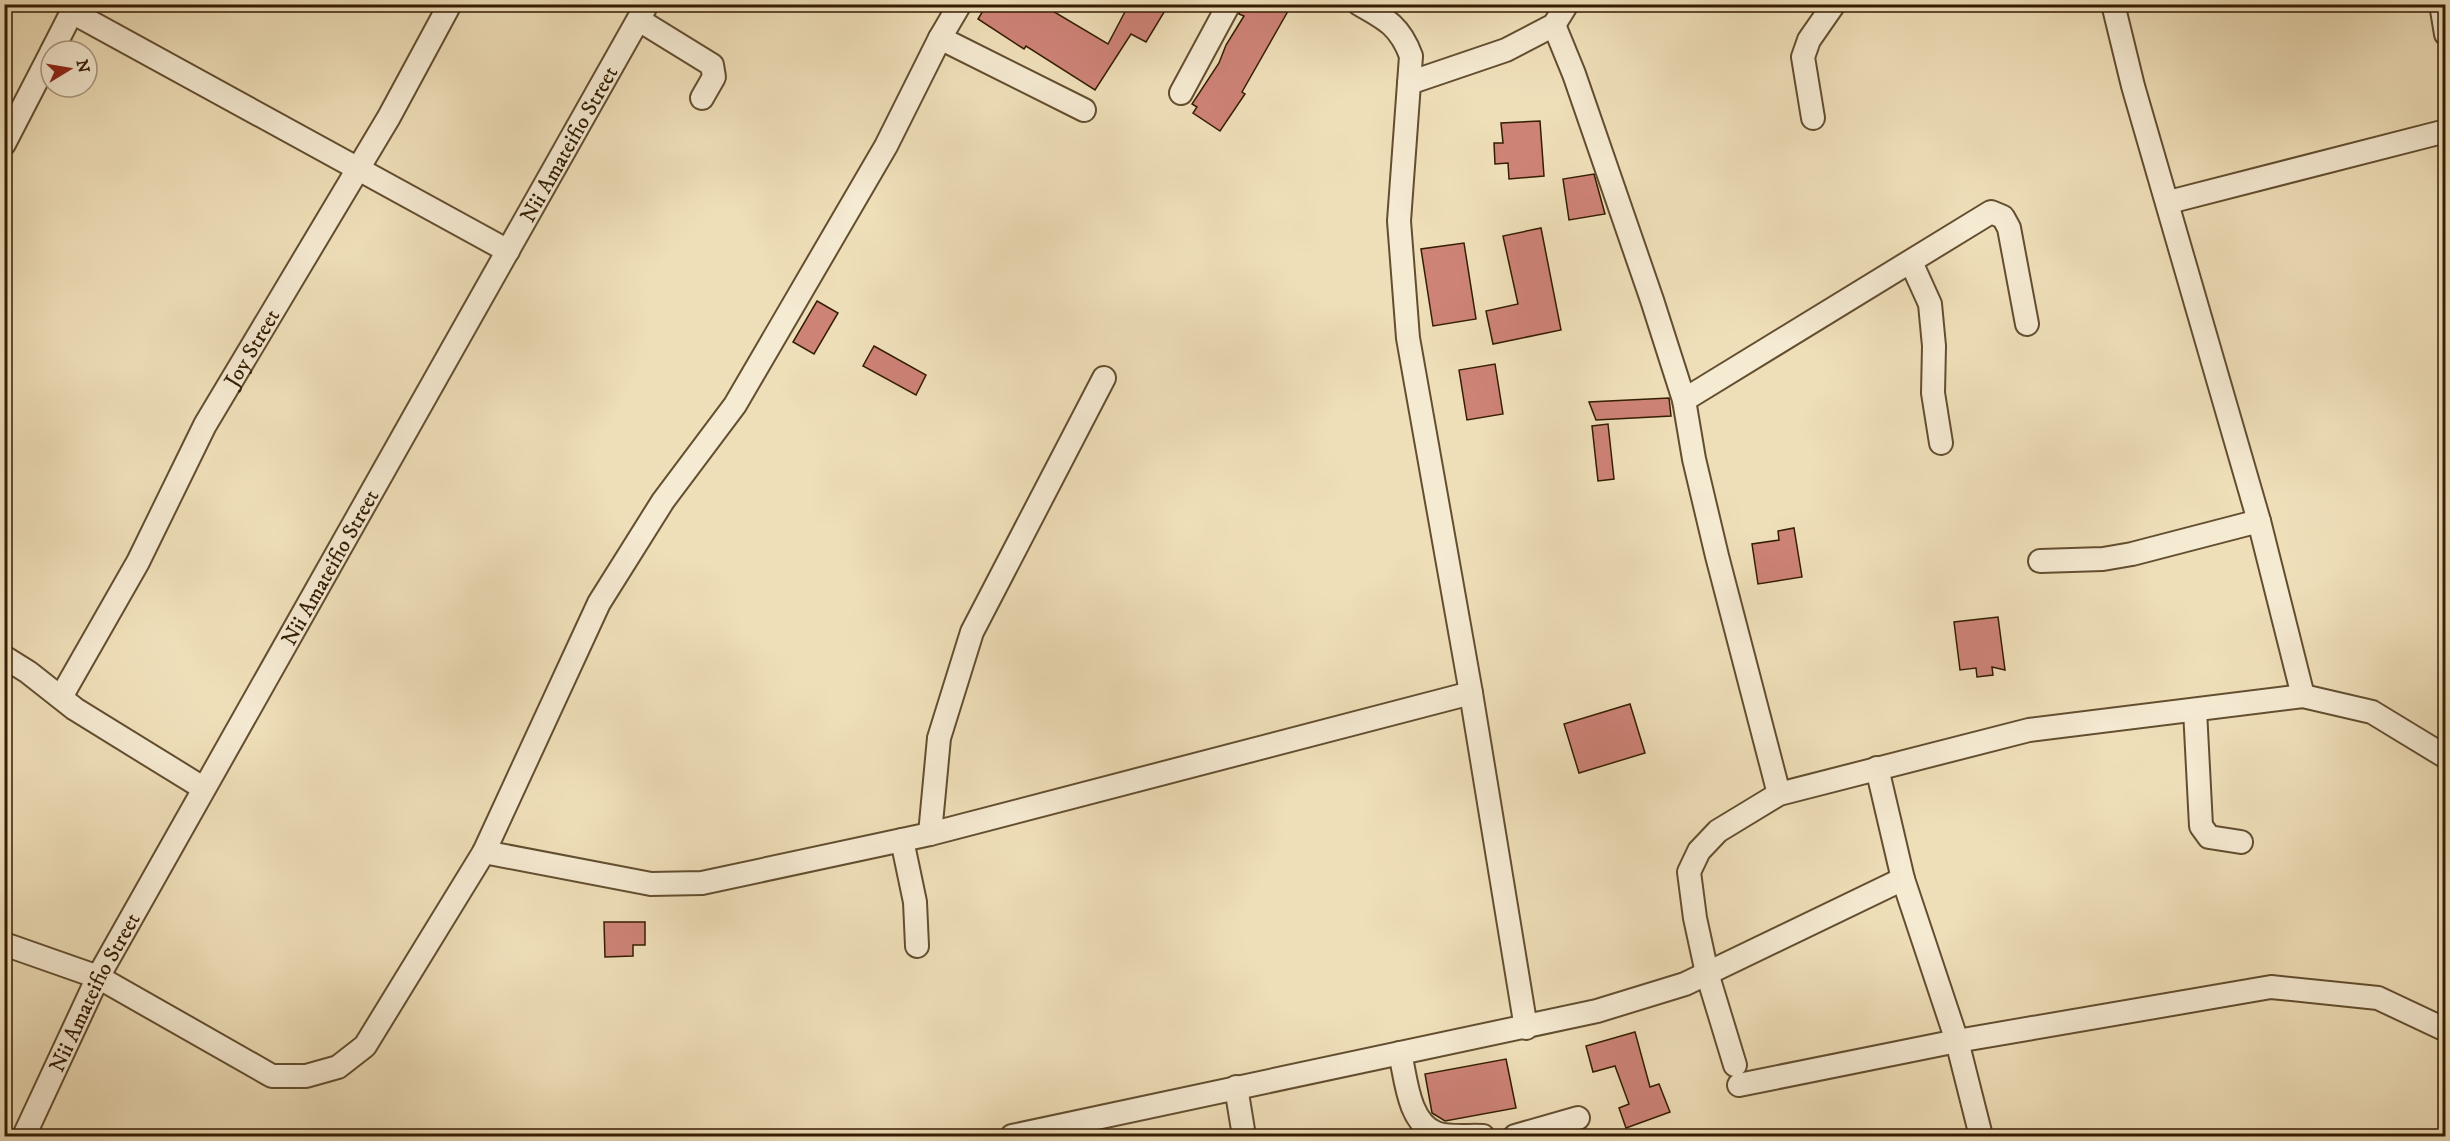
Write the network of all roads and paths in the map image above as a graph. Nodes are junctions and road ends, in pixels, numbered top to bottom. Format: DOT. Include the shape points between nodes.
graph roads {
  1 [pos="450,4"];
  2 [pos="960,4"];
  3 [pos="1229,4"];
  4 [pos="1359,4"];
  5 [pos="1567,4"];
  6 [pos="1834,4"];
  7 [pos="2113,4"];
  8 [pos="2440,4"];
  9 [pos="74,8"];
  10 [pos="643,12"];
  11 [pos="1554,25"];
  12 [pos="2445,34"];
  13 [pos="940,38"];
  14 [pos="58,39"];
  15 [pos="39,77"];
  16 [pos="1409,83"];
  17 [pos="1181,93"];
  18 [pos="702,98"];
  19 [pos="1084,110"];
  20 [pos="1813,118"];
  21 [pos="2445,131"];
  22 [pos="4,144"];
  23 [pos="358,169"];
  24 [pos="2169,202"];
  25 [pos="508,251"];
  26 [pos="1911,262"];
  27 [pos="2027,324"];
  28 [pos="1104,378"];
  29 [pos="1684,400"];
  30 [pos="1941,443"];
  31 [pos="2259,521"];
  32 [pos="2040,561"];
  33 [pos="4,657"];
  34 [pos="1471,693"];
  35 [pos="2303,696"];
  36 [pos="61,697"];
  37 [pos="2195,710"];
  38 [pos="2445,757"];
  39 [pos="1877,768"];
  40 [pos="203,788"];
  41 [pos="1779,794"];
  42 [pos="930,834"];
  43 [pos="902,840"];
  44 [pos="2241,842"];
  45 [pos="484,852"];
  46 [pos="1903,879"];
  47 [pos="4,944"];
  48 [pos="917,946"];
  49 [pos="1707,973"];
  50 [pos="98,977"];
  51 [pos="1526,1028"];
  52 [pos="2445,1030"];
  53 [pos="1957,1041"];
  54 [pos="1400,1053"];
  55 [pos="1236,1087"];
  56 [pos="1578,1118"];
  57 [pos="24,1137"];
  58 [pos="1012,1137"];
  59 [pos="1244,1137"];
  60 [pos="1483,1137"];
  61 [pos="1515,1137"];
  62 [pos="1981,1137"];
  1 -- 23 [label="street, Joy Street"];
  2 -- 13 [label="street"];
  3 -- 17 [label="street"];
  4 -- 16 [label="street" via="1383,17 1404,36 1412,56"];
  5 -- 11 [label="street"];
  6 -- 20 [label="street" via="1803,57"];
  7 -- 24 [label="street" via="2133,86"];
  8 -- 12 [label="street"];
  9 -- 14 [label="street"];
  9 -- 23 [label="street"];
  10 -- 18 [label="street" via="712,65 714,77"];
  10 -- 25 [label="street, Nii Amateifio Street"];
  11 -- 16 [label="street" via="1506,50"];
  11 -- 29 [label="street"];
  13 -- 19 [label="street"];
  13 -- 45 [label="street" via="886,146 735,405 663,501 599,603"];
  15 -- 22 [label="street"];
  16 -- 34 [label="street" via="1400,221 1408,338"];
  21 -- 24 [label="street"];
  23 -- 25 [label="street"];
  23 -- 36 [label="street, Joy Street" via="205,425 138,562"];
  24 -- 31 [label="street"];
  25 -- 40 [label="street, Nii Amateifio Street"];
  26 -- 27 [label="street" via="1991,212 2002,217 2009,228"];
  26 -- 29 [label="street"];
  26 -- 30 [label="street" via="1930,304 1933,393"];
  28 -- 42 [label="street" via="972,632 939,738"];
  29 -- 41 [label="street" via="1712,535"];
  31 -- 32 [label="street" via="2132,554"];
  31 -- 35 [label="street"];
  33 -- 36 [label="street"];
  34 -- 42 [label="street"];
  34 -- 51 [label="street"];
  35 -- 37 [label="street"];
  35 -- 38 [label="street" via="2372,712"];
  36 -- 40 [label="street"];
  37 -- 39 [label="street" via="2029,730"];
  37 -- 44 [label="street" via="2201,826 2209,837"];
  39 -- 41 [label="street"];
  39 -- 46 [label="street"];
  40 -- 50 [label="street, Nii Amateifio Street"];
  41 -- 49 [label="street" via="1718,831 1700,851 1689,872"];
  42 -- 43 [label="street"];
  43 -- 45 [label="street" via="702,883 651,884"];
  43 -- 48 [label="street" via="915,902"];
  45 -- 50 [label="street" via="365,1046 338,1067 306,1076 272,1076"];
  46 -- 49 [label="street"];
  46 -- 53 [label="street"];
  47 -- 50 [label="street"];
  49 -- 51 [label="street" via="1685,984 1598,1011"];
  49 -- 53 [label="street" via="1737,1075"];
  50 -- 57 [label="street, Nii Amateifio Street"];
  51 -- 54 [label="street"];
  52 -- 53 [label="street" via="2378,998 2271,987"];
  53 -- 62 [label="street"];
  54 -- 55 [label="street"];
  54 -- 60 [label="street" via="1412,1105 1426,1127 1437,1133"];
  55 -- 58 [label="street"];
  55 -- 59 [label="street"];
  56 -- 61 [label="street"];
}
